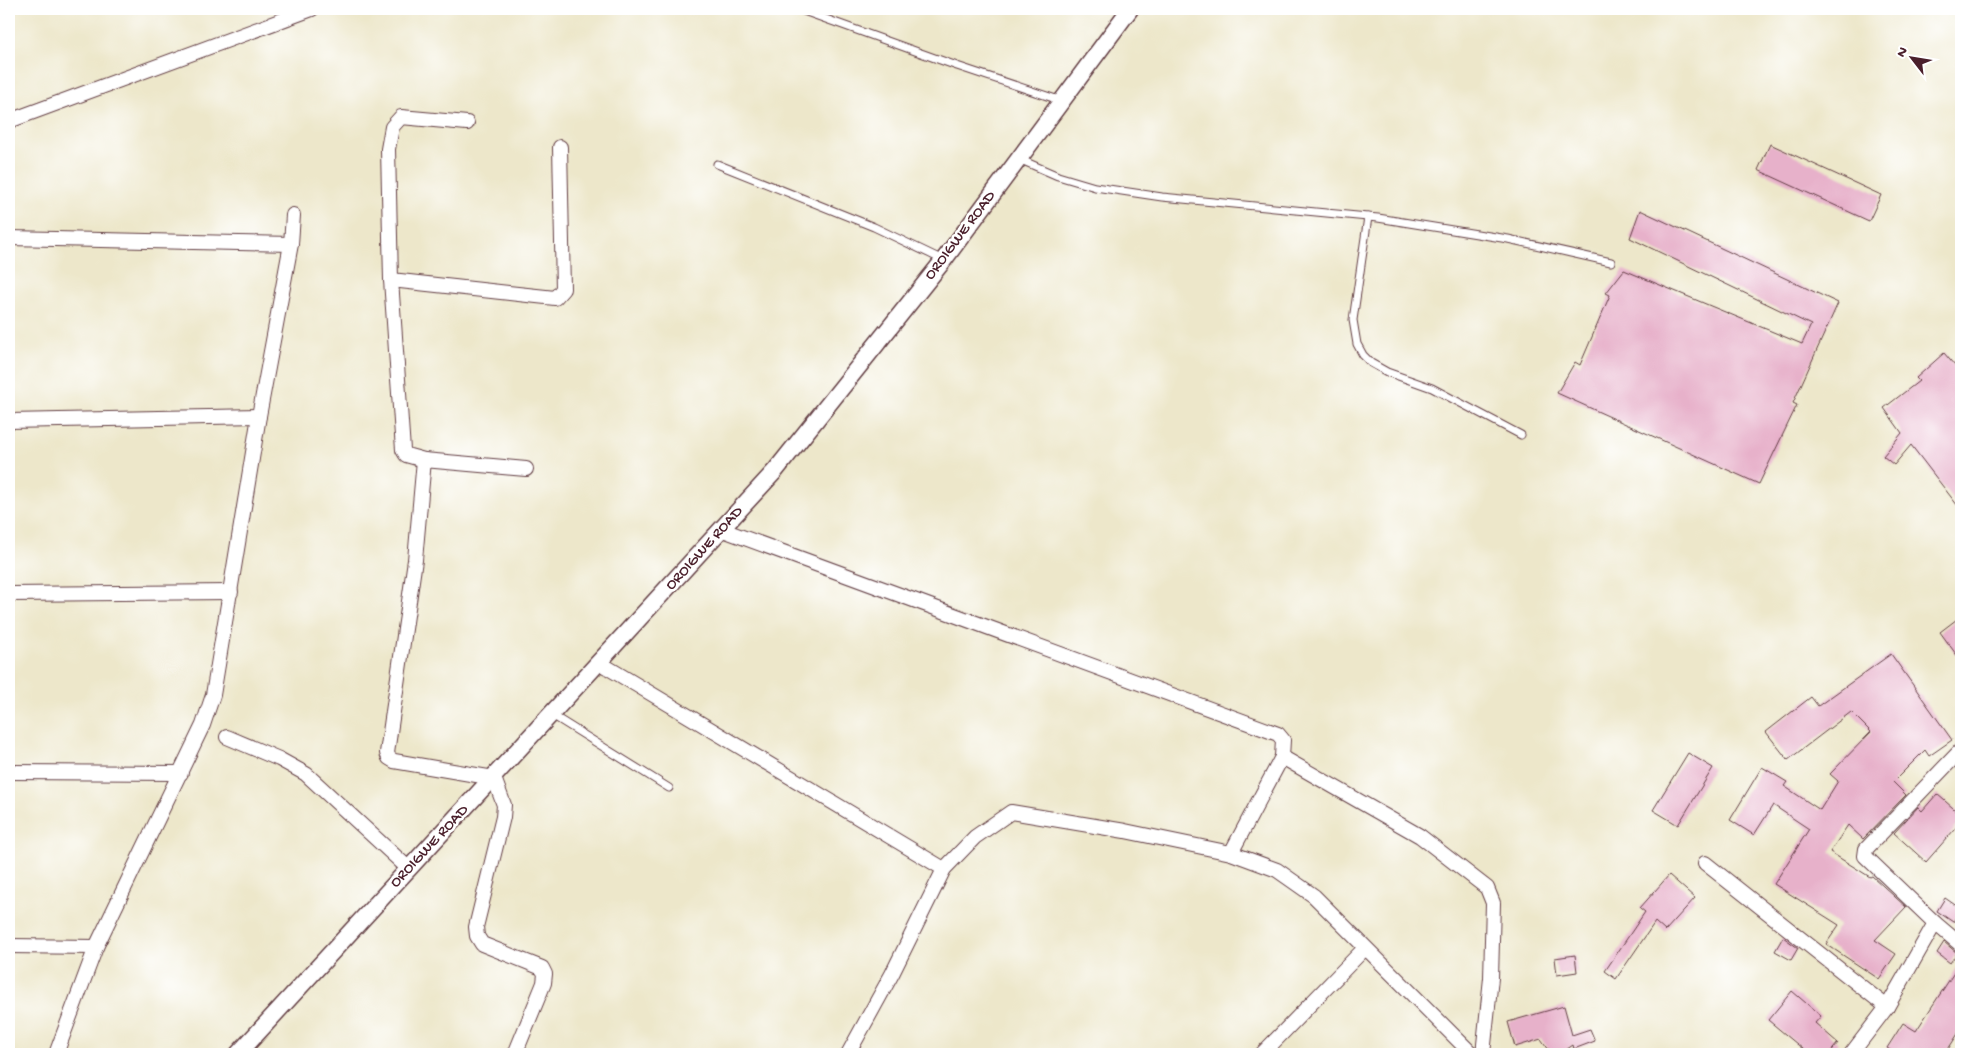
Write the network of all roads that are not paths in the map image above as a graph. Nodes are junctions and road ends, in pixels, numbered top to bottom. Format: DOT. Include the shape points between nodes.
graph roads {
  1 [pos="312,9"];
  2 [pos="798,9"];
  3 [pos="1130,9"];
  4 [pos="292,12"];
  5 [pos="1062,101"];
  6 [pos="9,121"];
  7 [pos="467,123"];
  8 [pos="560,147"];
  9 [pos="1019,159"];
  10 [pos="718,164"];
  11 [pos="293,215"];
  12 [pos="1368,217"];
  13 [pos="9,238"];
  14 [pos="291,244"];
  15 [pos="943,261"];
  16 [pos="1611,262"];
  17 [pos="390,280"];
  18 [pos="259,416"];
  19 [pos="9,421"];
  20 [pos="1521,435"];
  21 [pos="424,460"];
  22 [pos="526,469"];
  23 [pos="722,530"];
  24 [pos="231,592"];
  25 [pos="9,594"];
  26 [pos="600,663"];
  27 [pos="552,715"];
  28 [pos="227,737"];
  29 [pos="1961,750"];
  30 [pos="1282,756"];
  31 [pos="9,772"];
  32 [pos="181,772"];
  33 [pos="494,778"];
  34 [pos="669,788"];
  35 [pos="1231,854"];
  36 [pos="1705,863"];
  37 [pos="410,869"];
  38 [pos="944,869"];
  39 [pos="1935,923"];
  40 [pos="1961,945"];
  41 [pos="9,946"];
  42 [pos="96,947"];
  43 [pos="1365,948"];
  44 [pos="1887,1007"];
  45 [pos="56,1054"];
  46 [pos="238,1054"];
  47 [pos="514,1054"];
  48 [pos="848,1054"];
  49 [pos="1262,1054"];
  50 [pos="1472,1054"];
  51 [pos="1483,1054"];
  52 [pos="1851,1054"];
  1 -- 4 [label="street"];
  2 -- 5 [label="lane"];
  3 -- 5 [label="street, OROIGWE ROAD"];
  4 -- 6 [label="street"];
  5 -- 9 [label="street, OROIGWE ROAD"];
  7 -- 17 [label="street" via="411,116 401,117 392,127 388,148"];
  8 -- 17 [label="street" via="563,289 560,295 555,298"];
  9 -- 12 [label="lane" via="1095,188"];
  9 -- 15 [label="street, OROIGWE ROAD"];
  10 -- 15 [label="lane" via="874,227"];
  11 -- 14 [label="street"];
  12 -- 16 [label="lane" via="1508,240"];
  12 -- 20 [label="lane" via="1353,320 1357,344 1363,355 1387,372 1432,388"];
  13 -- 14 [label="street"];
  14 -- 18 [label="street"];
  15 -- 23 [label="street, OROIGWE ROAD" via="776,471"];
  17 -- 21 [label="street" via="403,450 406,455"];
  18 -- 19 [label="street"];
  18 -- 24 [label="street"];
  21 -- 22 [label="street"];
  21 -- 33 [label="street" via="415,560 387,753 394,761"];
  23 -- 26 [label="street, OROIGWE ROAD"];
  23 -- 30 [label="street" via="1262,727 1283,740"];
  24 -- 25 [label="street"];
  24 -- 32 [label="street" via="213,695"];
  26 -- 27 [label="street, OROIGWE ROAD"];
  26 -- 38 [label="street"];
  27 -- 33 [label="street, OROIGWE ROAD"];
  27 -- 34 [label="lane"];
  28 -- 37 [label="street" via="279,758 306,774"];
  29 -- 39 [label="street" via="1866,849 1868,860"];
  30 -- 35 [label="street"];
  30 -- 51 [label="street" via="1420,836 1487,888 1493,903 1491,978"];
  31 -- 32 [label="street"];
  32 -- 42 [label="street"];
  33 -- 37 [label="street, OROIGWE ROAD"];
  33 -- 47 [label="street" via="504,805 503,817 476,927 477,936 482,944 542,968 545,974"];
  35 -- 38 [label="street" via="1125,831 1011,812 975,837"];
  35 -- 43 [label="street" via="1256,861 1296,881"];
  36 -- 44 [label="street"];
  37 -- 46 [label="street, OROIGWE ROAD"];
  38 -- 48 [label="street"];
  39 -- 40 [label="street"];
  39 -- 44 [label="street"];
  41 -- 42 [label="street"];
  42 -- 45 [label="street"];
  43 -- 49 [label="street"];
  43 -- 50 [label="street"];
  44 -- 52 [label="street"];
}
